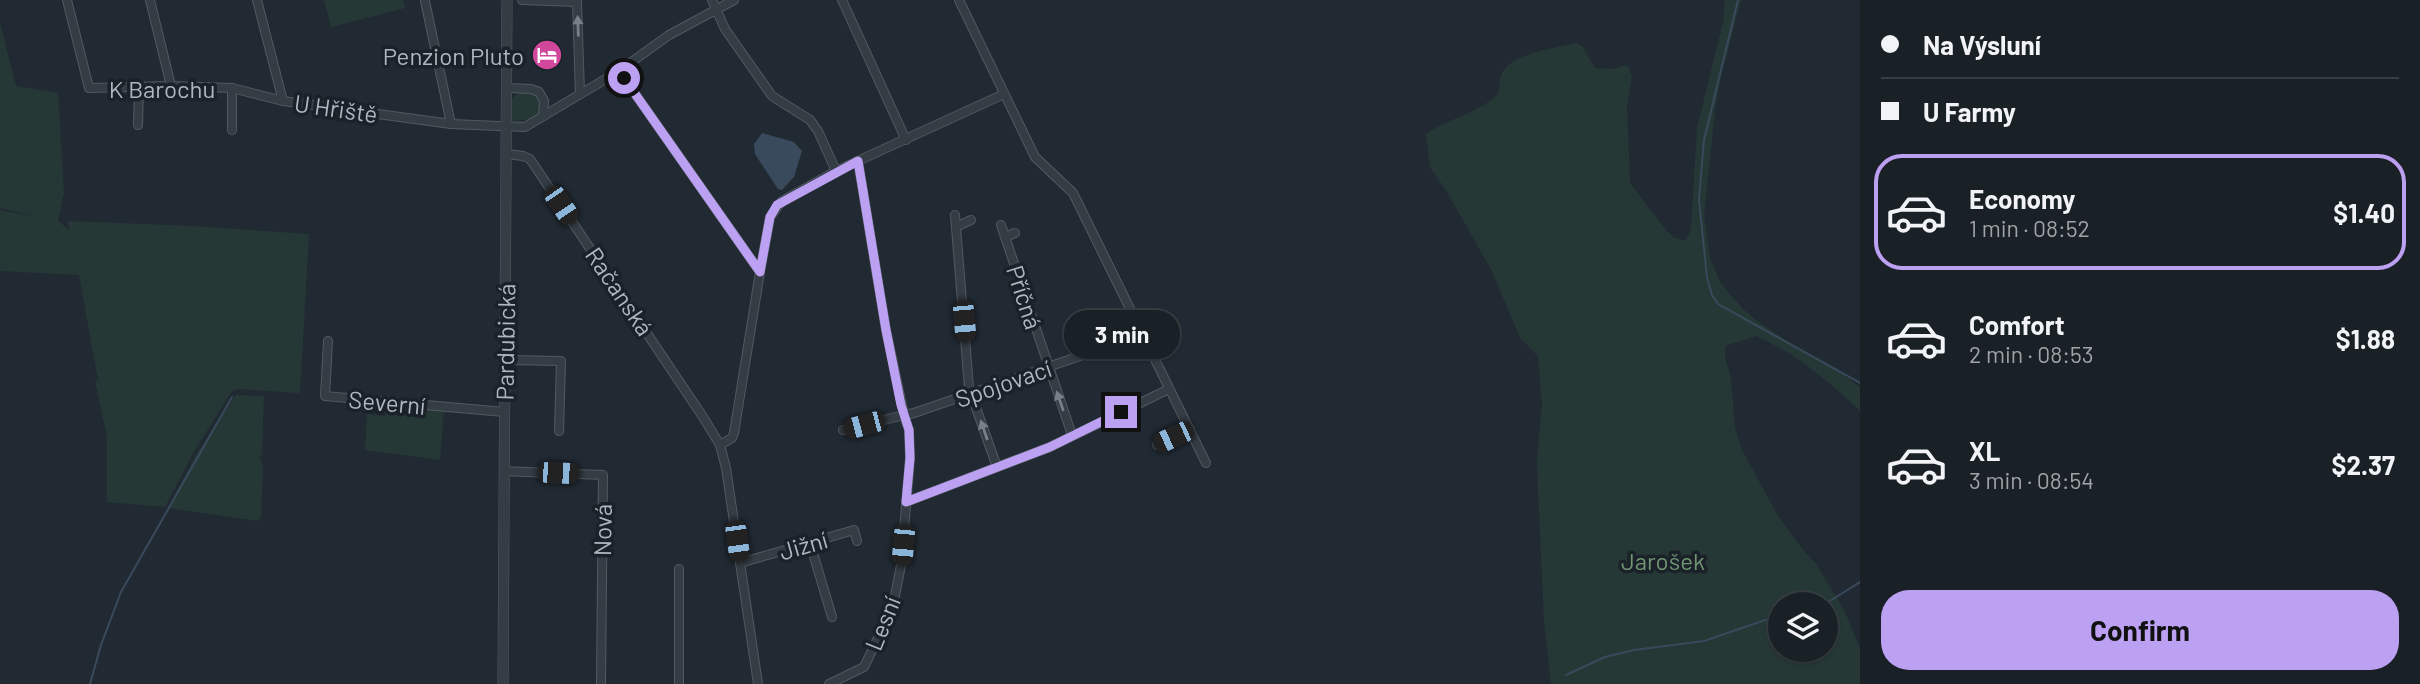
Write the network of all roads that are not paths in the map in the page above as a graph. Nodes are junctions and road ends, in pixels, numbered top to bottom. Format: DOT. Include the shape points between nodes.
graph roads {
  1 [pos="66,0"];
  2 [pos="150,0"];
  3 [pos="257,0"];
  4 [pos="507,0"];
  5 [pos="524,0"];
  6 [pos="734,0"];
  7 [pos="842,0"];
  8 [pos="959,0"];
  9 [pos="425,1"];
  10 [pos="713,4"];
  11 [pos="619,71"];
  12 [pos="171,86"];
  13 [pos="139,87"];
  14 [pos="232,88"];
  15 [pos="507,88"];
  16 [pos="580,94"];
  17 [pos="1004,94"];
  18 [pos="283,101"];
  19 [pos="543,117"];
  20 [pos="451,124"];
  21 [pos="138,125"];
  22 [pos="507,127"];
  23 [pos="232,130"];
  24 [pos="906,140"];
  25 [pos="507,154"];
  26 [pos="858,161"];
  27 [pos="836,171"];
  28 [pos="955,215"];
  29 [pos="971,220"];
  30 [pos="1001,225"];
  31 [pos="956,227"];
  32 [pos="1015,233"];
  33 [pos="1005,237"];
  34 [pos="760,272"];
  35 [pos="1141,335"];
  36 [pos="328,341"];
  37 [pos="505,360"];
  38 [pos="1048,367"];
  39 [pos="1169,389"];
  40 [pos="971,394"];
  41 [pos="504,412"];
  42 [pos="904,415"];
  43 [pos="1190,429"];
  44 [pos="844,430"];
  45 [pos="559,431"];
  46 [pos="1072,435"];
  47 [pos="1157,444"];
  48 [pos="720,446"];
  49 [pos="1206,463"];
  50 [pos="996,467"];
  51 [pos="504,471"];
  52 [pos="906,502"];
  53 [pos="858,541"];
  54 [pos="810,543"];
  55 [pos="740,563"];
  56 [pos="679,569"];
  57 [pos="832,617"];
  58 [pos="503,684"];
  59 [pos="601,684"];
  60 [pos="679,684"];
  61 [pos="758,684"];
  62 [pos="829,684"];
  1 -- 13 [label="street, K Barochu" via="89,88"];
  2 -- 12 [label="street"];
  3 -- 18 [label="street, U Hřiště"];
  4 -- 15 [label="street, Pardubická"];
  16 -- 5 [label="street, one-way" via="578,2"];
  6 -- 10 [label="street, U Hřiště"];
  7 -- 24 [label="street"];
  8 -- 17 [label="street"];
  9 -- 20 [label="street"];
  10 -- 11 [label="street, U Hřiště"];
  10 -- 27 [label="street" via="772,96 810,120"];
  11 -- 16 [label="street, U Hřiště"];
  11 -- 34 [label="street"];
  12 -- 13 [label="street, K Barochu"];
  12 -- 14 [label="street, K Barochu"];
  13 -- 21 [label="street"];
  14 -- 18 [label="street, K Barochu"];
  14 -- 23 [label="street"];
  15 -- 19 [label="street" via="539,92 544,101"];
  15 -- 22 [label="street, Pardubická"];
  16 -- 19 [label="street, U Hřiště"];
  17 -- 24 [label="street"];
  17 -- 35 [label="street" via="1035,157 1073,193"];
  18 -- 20 [label="street, U Hřiště"];
  19 -- 22 [label="street, U Hřiště" via="527,126"];
  20 -- 22 [label="street, U Hřiště"];
  22 -- 25 [label="street, Pardubická"];
  24 -- 26 [label="street"];
  25 -- 37 [label="street, Pardubická"];
  25 -- 48 [label="street, Račanská" via="530,159"];
  26 -- 27 [label="street"];
  26 -- 42 [label="street, Lesní"];
  27 -- 34 [label="street" via="782,201 772,212"];
  28 -- 31 [label="street"];
  29 -- 31 [label="street"];
  30 -- 33 [label="street, Příčná"];
  31 -- 40 [label="street"];
  32 -- 33 [label="street, Příčná"];
  33 -- 38 [label="street, Příčná"];
  34 -- 48 [label="street" via="734,433"];
  35 -- 38 [label="street, Spojovací"];
  35 -- 39 [label="street"];
  36 -- 41 [label="street, Severní" via="325,396"];
  37 -- 41 [label="street, Pardubická"];
  37 -- 45 [label="street" via="561,361"];
  38 -- 40 [label="street, Spojovací"];
  46 -- 38 [label="street, Příčná, one-way"];
  39 -- 43 [label="street"];
  39 -- 46 [label="street"];
  40 -- 42 [label="street, Spojovací"];
  50 -- 40 [label="street, one-way"];
  41 -- 51 [label="street, Pardubická"];
  42 -- 44 [label="street"];
  42 -- 52 [label="street, Lesní" via="910,458"];
  43 -- 47 [label="street"];
  43 -- 49 [label="street"];
  46 -- 50 [label="street"];
  48 -- 55 [label="street, Račanská"];
  50 -- 52 [label="street"];
  51 -- 58 [label="street, Pardubická"];
  51 -- 59 [label="street, Nová" via="603,475"];
  52 -- 62 [label="street, Lesní" via="901,565 884,626 864,667"];
  53 -- 54 [label="street, Jižní" via="854,530"];
  54 -- 55 [label="street, Jižní"];
  54 -- 57 [label="street"];
  55 -- 61 [label="street, Račanská"];
  56 -- 60 [label="street"];
}
